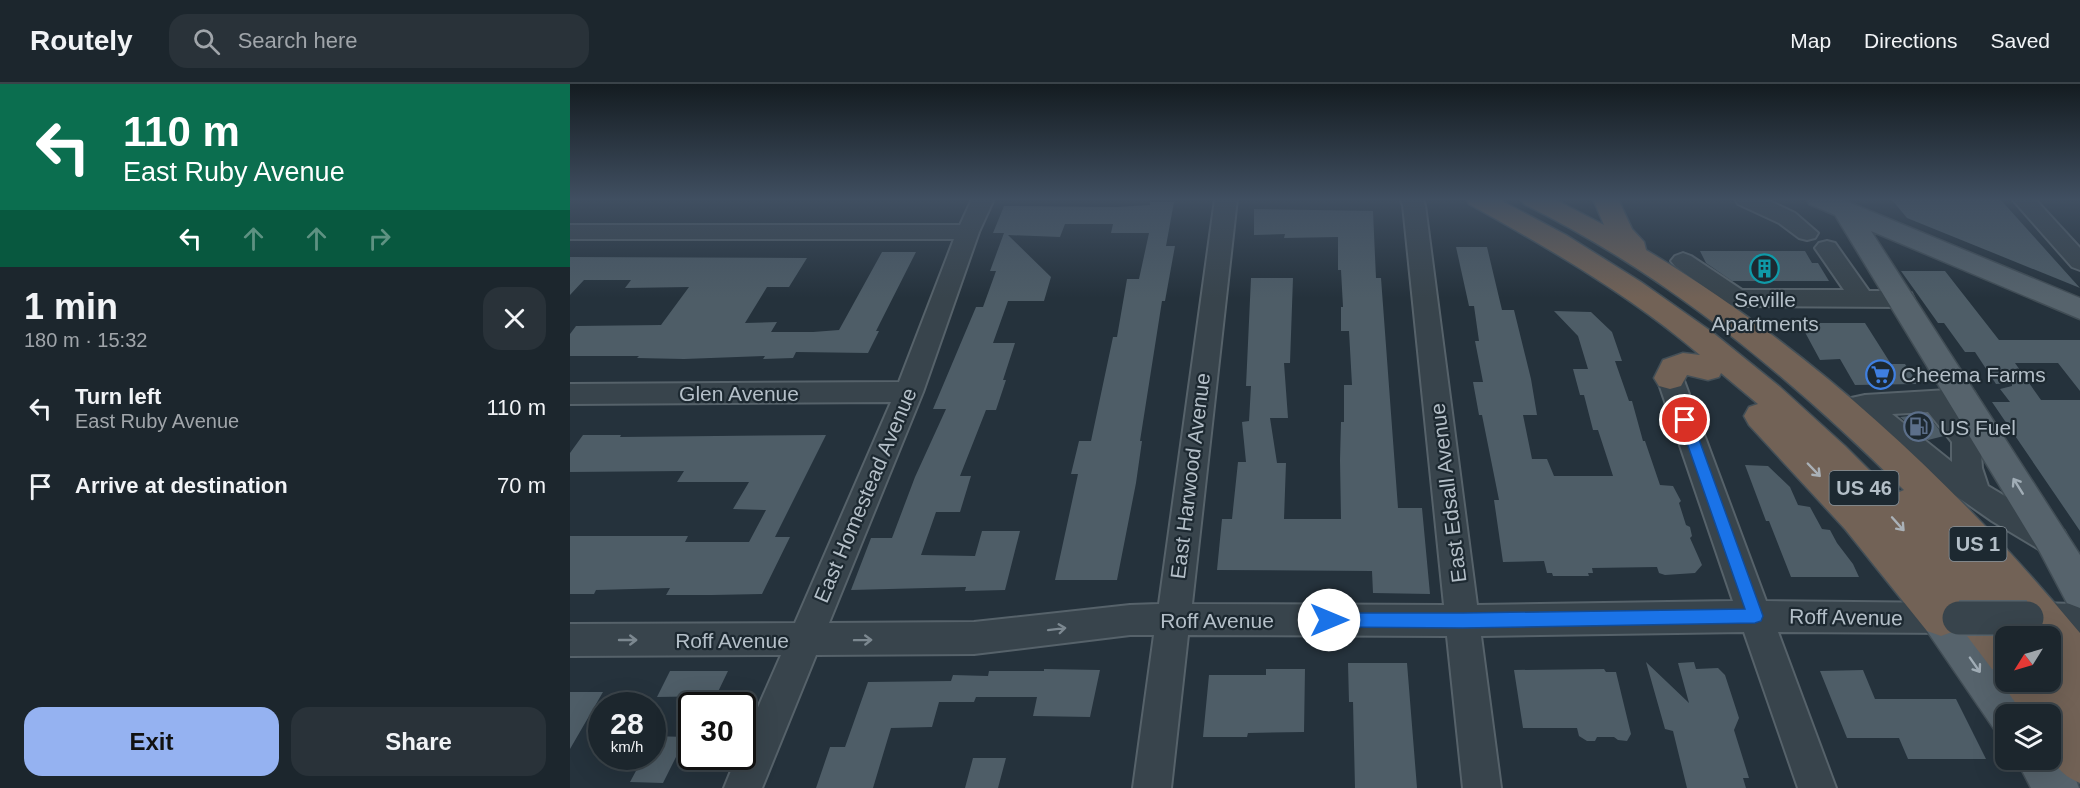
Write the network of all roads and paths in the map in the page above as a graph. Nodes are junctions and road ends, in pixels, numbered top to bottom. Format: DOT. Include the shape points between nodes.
graph roads {
  1 [pos="968,231"];
  2 [pos="570,232"];
  3 [pos="628,232"];
  4 [pos="1222,232"];
  5 [pos="1417,232"];
  6 [pos="1533,232"];
  7 [pos="1543,232"];
  8 [pos="1556,232"];
  9 [pos="1599,232"];
  10 [pos="1620,232"];
  11 [pos="1854,232"];
  12 [pos="1900,232"];
  13 [pos="2052,232"];
  14 [pos="1827,248"];
  15 [pos="2080,262"];
  16 [pos="1674,268"];
  17 [pos="1894,287"];
  18 [pos="1856,288"];
  19 [pos="2080,309"];
  20 [pos="1708,369"];
  21 [pos="1670,378"];
  22 [pos="909,392"];
  23 [pos="570,394"];
  24 [pos="1949,400"];
  25 [pos="1853,407"];
  26 [pos="1975,494"];
  27 [pos="2053,541"];
  28 [pos="2080,591"];
  29 [pos="1755,616"];
  30 [pos="1950,618"];
  31 [pos="1172,619"];
  32 [pos="1463,621"];
  33 [pos="2044,623"];
  34 [pos="570,640"];
  35 [pos="804,640"];
  36 [pos="1995,642"];
  37 [pos="2080,664"];
  38 [pos="2061,686"];
  39 [pos="2003,704"];
  40 [pos="2080,711"];
  41 [pos="2061,734"];
  42 [pos="2080,761"];
  43 [pos="2045,770"];
  44 [pos="743,788"];
  45 [pos="1152,788"];
  46 [pos="1482,788"];
  47 [pos="1817,788"];
  48 [pos="2057,788"];
  1 -- 22 [label="street, East Homestead Avenue"];
  2 -- 3 [label="street"];
  4 -- 31 [label="street, East Harwood Avenue"];
  5 -- 32 [label="street, East Edsall Avenue"];
  6 -- 20 [label="highway"];
  7 -- 36 [label="highway, US 46, one-way" via="1686,326 1759,386 1875,499"];
  8 -- 33 [label="highway, US 46" via="1628,266 1764,366 1851,444 1974,576"];
  9 -- 16 [label="highway, US 1"];
  10 -- 16 [label="highway" via="1625,240"];
  11 -- 17 [label="main road"];
  12 -- 19 [label="main road"];
  13 -- 15 [label="street"];
  14 -- 18 [label="street"];
  16 -- 18 [label="street" via="1737,298"];
  16 -- 25 [label="highway, US 1" via="1753,337"];
  17 -- 18 [label="street"];
  17 -- 24 [label="main road"];
  20 -- 21 [label="highway" via="1684,364 1674,368"];
  20 -- 30 [label="highway, one-way" via="1830,486"];
  21 -- 29 [label="street"];
  22 -- 23 [label="street, Glen Avenue"];
  22 -- 35 [label="street, East Homestead Avenue"];
  24 -- 25 [label="street"];
  24 -- 26 [label="street" via="1966,439 1967,468"];
  27 -- 24 [label="main road, one-way"];
  25 -- 26 [label="street"];
  25 -- 33 [label="highway, US 1"];
  26 -- 27 [label="street"];
  27 -- 28 [label="main road"];
  29 -- 30 [label="street, Roff Avenue"];
  29 -- 32 [label="street, Roff Avenue"];
  29 -- 47 [label="street"];
  30 -- 33 [label="street, Roff Avenue, bridge"];
  30 -- 39 [label="main road, one-way"];
  31 -- 32 [label="street, Roff Avenue"];
  35 -- 31 [label="street, Roff Avenue, one-way" via="974,638 1130,620"];
  31 -- 45 [label="street, East Harwood Avenue"];
  32 -- 46 [label="street, East Edsall Avenue"];
  33 -- 37 [label="highway, US 1"];
  34 -- 35 [label="street, Roff Avenue, one-way"];
  35 -- 44 [label="street, East Homestead Avenue"];
  38 -- 40 [label="highway"];
  41 -- 42 [label="highway"];
  43 -- 48 [label="main road"];
}
